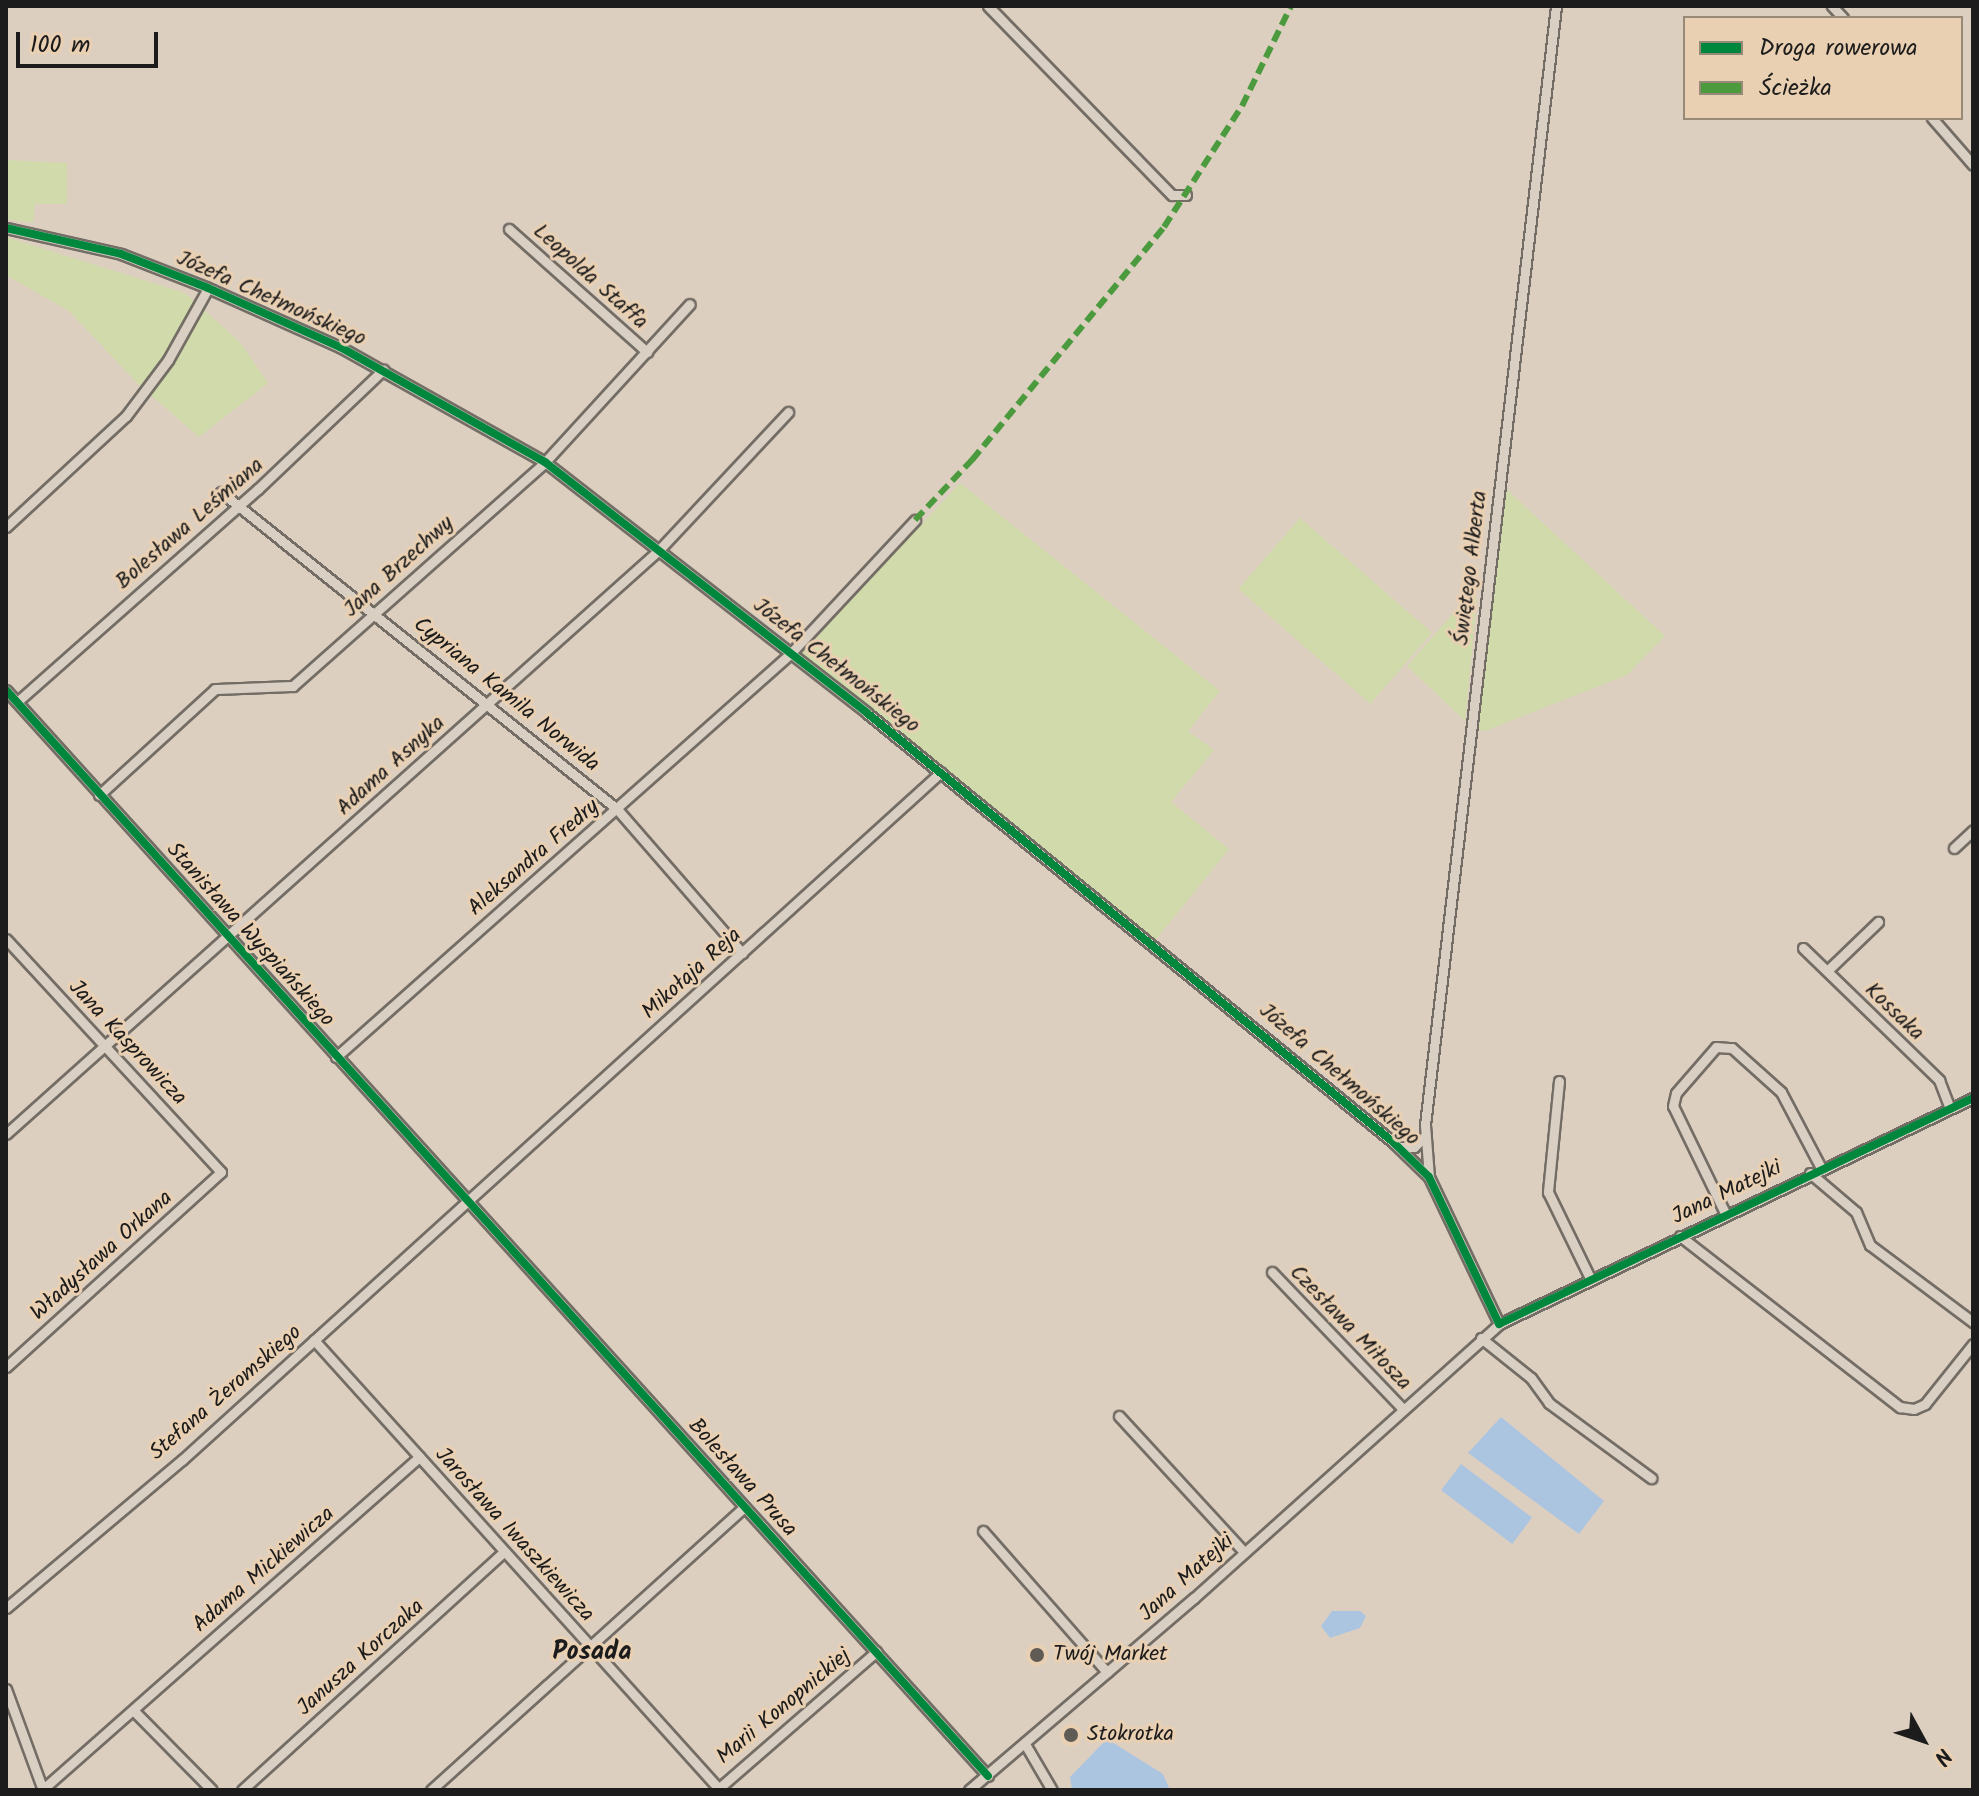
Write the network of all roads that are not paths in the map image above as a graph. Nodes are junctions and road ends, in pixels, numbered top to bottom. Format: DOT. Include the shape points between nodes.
graph roads {
  1 [pos="988,6"];
  2 [pos="1556,6"];
  3 [pos="1934,120"];
  4 [pos="1973,165"];
  5 [pos="1186,195"];
  6 [pos="6,228"];
  7 [pos="509,229"];
  8 [pos="208,288"];
  9 [pos="690,304"];
  10 [pos="647,352"];
  11 [pos="383,370"];
  12 [pos="788,412"];
  13 [pos="545,462"];
  14 [pos="221,492"];
  15 [pos="237,505"];
  16 [pos="915,520"];
  17 [pos="6,527"];
  18 [pos="659,550"];
  19 [pos="375,613"];
  20 [pos="791,653"];
  21 [pos="6,690"];
  22 [pos="17,702"];
  23 [pos="489,703"];
  24 [pos="941,772"];
  25 [pos="99,795"];
  26 [pos="617,809"];
  27 [pos="1973,830"];
  28 [pos="1954,848"];
  29 [pos="1878,922"];
  30 [pos="227,938"];
  31 [pos="6,939"];
  32 [pos="1803,948"];
  33 [pos="742,953"];
  34 [pos="1827,971"];
  35 [pos="105,1046"];
  36 [pos="336,1057"];
  37 [pos="1559,1081"];
  38 [pos="1973,1098"];
  39 [pos="1950,1108"];
  40 [pos="6,1134"];
  41 [pos="1425,1136"];
  42 [pos="1399,1147"];
  43 [pos="1821,1168"];
  44 [pos="221,1172"];
  45 [pos="1810,1173"];
  46 [pos="1429,1177"];
  47 [pos="468,1203"];
  48 [pos="1726,1215"];
  49 [pos="1680,1236"];
  50 [pos="1272,1272"];
  51 [pos="1591,1280"];
  52 [pos="1973,1322"];
  53 [pos="1499,1324"];
  54 [pos="1481,1338"];
  55 [pos="314,1340"];
  56 [pos="1973,1344"];
  57 [pos="6,1367"];
  58 [pos="1402,1408"];
  59 [pos="1119,1416"];
  60 [pos="419,1457"];
  61 [pos="1651,1478"];
  62 [pos="744,1507"];
  63 [pos="983,1531"];
  64 [pos="504,1552"];
  65 [pos="1244,1552"];
  66 [pos="6,1608"];
  67 [pos="589,1646"];
  68 [pos="876,1652"];
  69 [pos="1107,1672"];
  70 [pos="6,1689"];
  71 [pos="133,1710"];
  72 [pos="1025,1744"];
  73 [pos="988,1776"];
  74 [pos="718,1789"];
  75 [pos="43,1790"];
  76 [pos="212,1790"];
  77 [pos="242,1790"];
  78 [pos="431,1790"];
  79 [pos="969,1790"];
  80 [pos="1052,1790"];
  1 -- 5 [label="street" via="1172,195"];
  2 -- 41 [label="street, Świętego Alberta"];
  3 -- 4 [label="street"];
  6 -- 8 [label="street, Józefa Chełmońskiego" via="121,254"];
  7 -- 10 [label="street, Leopolda Staffa"];
  8 -- 11 [label="street, Józefa Chełmońskiego"];
  8 -- 17 [label="street" via="168,360 126,416"];
  9 -- 10 [label="street, Jana Brzechwy"];
  10 -- 13 [label="street, Jana Brzechwy"];
  11 -- 13 [label="street, Józefa Chełmońskiego"];
  11 -- 15 [label="street, Bolesława Leśmiana"];
  12 -- 18 [label="street, Adama Asnyka"];
  13 -- 18 [label="street, Józefa Chełmońskiego"];
  13 -- 19 [label="street, Jana Brzechwy"];
  14 -- 15 [label="street, Cypriana Kamila Norwida"];
  15 -- 19 [label="street, Cypriana Kamila Norwida"];
  15 -- 22 [label="street, Bolesława Leśmiana"];
  16 -- 20 [label="street, Aleksandra Fredry"];
  18 -- 20 [label="street, Józefa Chełmońskiego"];
  18 -- 23 [label="street, Adama Asnyka"];
  19 -- 23 [label="street, Cypriana Kamila Norwida"];
  19 -- 25 [label="street, Jana Brzechwy" via="293,686 215,689"];
  20 -- 24 [label="street, Józefa Chełmońskiego"];
  20 -- 26 [label="street, Aleksandra Fredry"];
  21 -- 22 [label="street, Stanisława Wyspiańskiego"];
  22 -- 25 [label="street, Stanisława Wyspiańskiego"];
  23 -- 26 [label="street, Cypriana Kamila Norwida"];
  23 -- 30 [label="street, Adama Asnyka"];
  24 -- 33 [label="street, Mikołaja Reja"];
  24 -- 42 [label="street, Józefa Chełmońskiego"];
  25 -- 30 [label="street, Stanisława Wyspiańskiego"];
  26 -- 33 [label="street, Cypriana Kamila Norwida"];
  26 -- 36 [label="street, Aleksandra Fredry"];
  27 -- 28 [label="street"];
  29 -- 34 [label="street"];
  30 -- 35 [label="street, Adama Asnyka"];
  30 -- 36 [label="street, Stanisława Wyspiańskiego"];
  31 -- 35 [label="street, Jana Kasprowicza"];
  32 -- 34 [label="street, Kossaka"];
  33 -- 47 [label="street, Mikołaja Reja"];
  34 -- 39 [label="street, Kossaka" via="1939,1080"];
  35 -- 40 [label="street, Adama Asnyka"];
  35 -- 44 [label="street, Jana Kasprowicza"];
  36 -- 47 [label="street, Stanisława Wyspiańskiego"];
  37 -- 51 [label="street" via="1548,1192"];
  38 -- 39 [label="street, Jana Matejki"];
  39 -- 43 [label="street, Jana Matejki"];
  41 -- 42 [label="street" via="1417,1146"];
  41 -- 46 [label="street, Świętego Alberta"];
  42 -- 46 [label="street, Józefa Chełmońskiego"];
  43 -- 45 [label="street, Jana Matejki"];
  43 -- 48 [label="street" via="1781,1092 1732,1048 1716,1047 1676,1093 1673,1106 1676,1122"];
  44 -- 57 [label="street, Władysława Orkana"];
  45 -- 48 [label="street, Jana Matejki"];
  45 -- 52 [label="street" via="1856,1212 1870,1245"];
  46 -- 53 [label="street, Józefa Chełmońskiego"];
  47 -- 55 [label="street, Stefana Żeromskiego"];
  47 -- 62 [label="street, Bolesława Prusa"];
  48 -- 49 [label="street, Jana Matejki"];
  49 -- 51 [label="street, Jana Matejki"];
  49 -- 56 [label="street" via="1900,1407 1925,1404"];
  50 -- 58 [label="street, Czesława Miłosza"];
  51 -- 53 [label="street, Jana Matejki"];
  53 -- 54 [label="street, Jana Matejki"];
  54 -- 58 [label="street, Jana Matejki"];
  54 -- 61 [label="street" via="1531,1378 1549,1403"];
  55 -- 60 [label="street, Jarosława Iwaszkiewicza"];
  55 -- 66 [label="street, Stefana Żeromskiego"];
  58 -- 65 [label="street, Jana Matejki"];
  59 -- 65 [label="street"];
  60 -- 64 [label="street, Jarosława Iwaszkiewicza"];
  60 -- 71 [label="street, Adama Mickiewicza"];
  62 -- 67 [label="street"];
  62 -- 68 [label="street, Bolesława Prusa"];
  63 -- 69 [label="street"];
  64 -- 67 [label="street, Jarosława Iwaszkiewicza"];
  64 -- 77 [label="street, Janusza Korczaka"];
  65 -- 69 [label="street, Jana Matejki"];
  67 -- 74 [label="street, Jarosława Iwaszkiewicza"];
  67 -- 78 [label="street"];
  68 -- 73 [label="street, Bolesława Prusa"];
  68 -- 74 [label="street, Marii Konopnickiej"];
  69 -- 72 [label="street, Jana Matejki"];
  70 -- 75 [label="street"];
  71 -- 75 [label="street, Adama Mickiewicza"];
  71 -- 76 [label="street"];
  72 -- 73 [label="street, Jana Matejki"];
  72 -- 80 [label="street"];
  73 -- 79 [label="street, Jana Matejki"];
}
